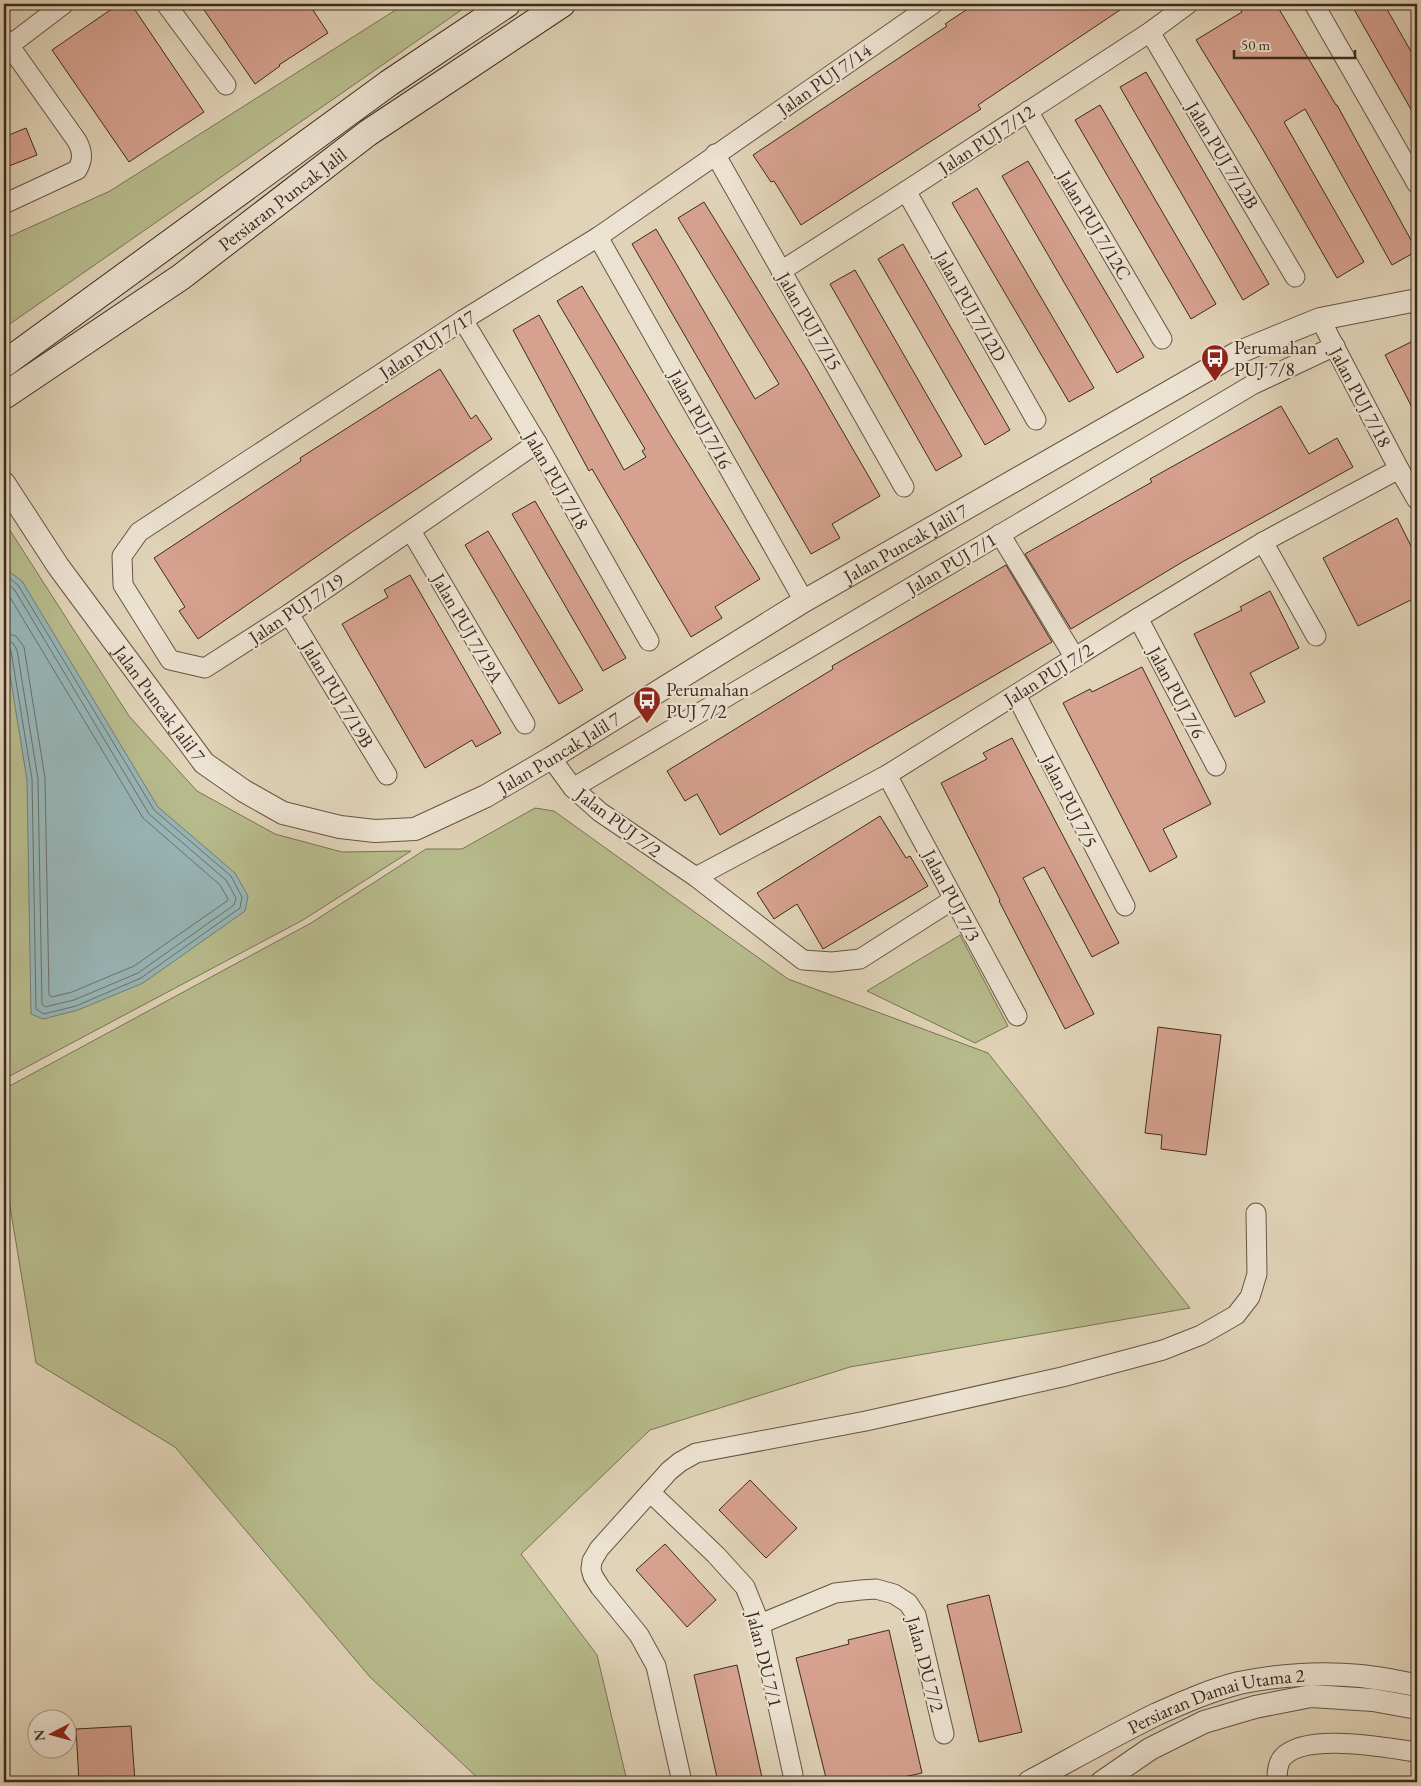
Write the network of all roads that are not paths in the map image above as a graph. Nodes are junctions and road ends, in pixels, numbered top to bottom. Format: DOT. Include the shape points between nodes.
graph roads {
  1 [pos="64,4"];
  2 [pos="166,4"];
  3 [pos="507,4"];
  4 [pos="562,4"];
  5 [pos="933,4"];
  6 [pos="1188,4"];
  7 [pos="1314,4"];
  8 [pos="1150,32"];
  9 [pos="6,43"];
  10 [pos="226,85"];
  11 [pos="1028,111"];
  12 [pos="715,154"];
  13 [pos="1417,184"];
  14 [pos="906,191"];
  15 [pos="4,204"];
  16 [pos="598,237"];
  17 [pos="781,270"];
  18 [pos="1295,277"];
  19 [pos="1417,300"];
  20 [pos="1320,319"];
  21 [pos="463,320"];
  22 [pos="1162,339"];
  23 [pos="1335,346"];
  24 [pos="4,364"];
  25 [pos="4,396"];
  26 [pos="1036,420"];
  27 [pos="537,444"];
  28 [pos="1399,469"];
  29 [pos="4,483"];
  30 [pos="904,487"];
  31 [pos="1417,500"];
  32 [pos="411,531"];
  33 [pos="139,532"];
  34 [pos="1000,534"];
  35 [pos="1263,542"];
  36 [pos="804,601"];
  37 [pos="289,614"];
  38 [pos="1138,618"];
  39 [pos="1316,636"];
  40 [pos="649,641"];
  41 [pos="1075,658"];
  42 [pos="1016,695"];
  43 [pos="525,724"];
  44 [pos="551,758"];
  45 [pos="1216,766"];
  46 [pos="387,775"];
  47 [pos="887,775"];
  48 [pos="572,788"];
  49 [pos="696,877"];
  50 [pos="954,899"];
  51 [pos="1125,906"];
  52 [pos="1017,1016"];
  53 [pos="1256,1213"];
  54 [pos="650,1492"];
  55 [pos="760,1624"];
  56 [pos="1417,1685"];
  57 [pos="1417,1708"];
  58 [pos="944,1734"];
  59 [pos="1417,1752"];
  60 [pos="793,1775"];
  61 [pos="682,1782"];
  62 [pos="1029,1782"];
  63 [pos="1102,1782"];
  64 [pos="1277,1782"];
  1 -- 9 [label="street"];
  2 -- 10 [label="street"];
  3 -- 24 [label="main road, Persiaran Puncak Jalil" via="388,83"];
  4 -- 25 [label="main road, Persiaran Puncak Jalil" via="368,133 181,277"];
  5 -- 12 [label="street, Jalan PUJ 7/14"];
  6 -- 8 [label="street, Jalan PUJ 7/12"];
  7 -- 13 [label="street"];
  8 -- 11 [label="street, Jalan PUJ 7/12"];
  8 -- 18 [label="street, Jalan PUJ 7/12B"];
  9 -- 15 [label="street" via="81,148 77,170"];
  11 -- 14 [label="street, Jalan PUJ 7/12"];
  11 -- 22 [label="street, Jalan PUJ 7/12C"];
  12 -- 16 [label="street, Jalan PUJ 7/17"];
  12 -- 17 [label="street, Jalan PUJ 7/15"];
  14 -- 17 [label="street, Jalan PUJ 7/12"];
  14 -- 26 [label="street, Jalan PUJ 7/12D"];
  16 -- 21 [label="street, Jalan PUJ 7/17"];
  16 -- 36 [label="street, Jalan PUJ 7/16"];
  17 -- 30 [label="street, Jalan PUJ 7/15"];
  19 -- 20 [label="street, Jalan Puncak Jalil 7"];
  20 -- 23 [label="street, Jalan PUJ 7/18"];
  20 -- 36 [label="street, Jalan Puncak Jalil 7" via="1237,353"];
  21 -- 27 [label="street, Jalan PUJ 7/18"];
  21 -- 33 [label="street, Jalan PUJ 7/17"];
  23 -- 28 [label="street, Jalan PUJ 7/18"];
  23 -- 34 [label="street, Jalan PUJ 7/1" via="1252,385"];
  27 -- 32 [label="street, Jalan PUJ 7/19"];
  27 -- 40 [label="street, Jalan PUJ 7/18"];
  28 -- 31 [label="street, Jalan PUJ 7/18"];
  28 -- 35 [label="street, Jalan PUJ 7/2"];
  29 -- 44 [label="street, Jalan Puncak Jalil 7" via="58,566 204,763 283,813 340,827 375,831 415,829 486,796"];
  32 -- 37 [label="street, Jalan PUJ 7/19"];
  32 -- 43 [label="street, Jalan PUJ 7/19A"];
  33 -- 37 [label="street, Jalan PUJ 7/19" via="122,556 123,585 170,660 205,668"];
  34 -- 41 [label="street"];
  34 -- 48 [label="street, Jalan PUJ 7/1"];
  35 -- 38 [label="street, Jalan PUJ 7/2"];
  35 -- 39 [label="street"];
  36 -- 44 [label="street, Jalan Puncak Jalil 7"];
  37 -- 46 [label="street, Jalan PUJ 7/19B"];
  38 -- 41 [label="street, Jalan PUJ 7/2"];
  38 -- 45 [label="street, Jalan PUJ 7/6"];
  41 -- 42 [label="street, Jalan PUJ 7/2"];
  42 -- 47 [label="street, Jalan PUJ 7/2"];
  42 -- 51 [label="street, Jalan PUJ 7/5"];
  44 -- 48 [label="street, Jalan PUJ 7/2"];
  47 -- 49 [label="street, Jalan PUJ 7/2"];
  47 -- 50 [label="street, Jalan PUJ 7/3"];
  48 -- 49 [label="street, Jalan PUJ 7/2" via="600,812"];
  49 -- 50 [label="street, Jalan PUJ 7/2" via="803,960 832,962 860,959"];
  50 -- 52 [label="street, Jalan PUJ 7/3"];
  53 -- 54 [label="street" via="1257,1274 1250,1297 1236,1315 1201,1335 1163,1350 1062,1377 866,1421 696,1453 669,1471"];
  54 -- 55 [label="street, Jalan DU 7/1" via="745,1587"];
  54 -- 61 [label="street" via="599,1549 591,1569 600,1587 639,1635 656,1666"];
  55 -- 58 [label="street, Jalan DU 7/2" via="835,1593 876,1590 894,1594 908,1603 916,1615"];
  55 -- 60 [label="street, Jalan DU 7/1"];
  56 -- 62 [label="street, Persiaran Damai Utama 2" via="1334,1674 1240,1683 1209,1692 1147,1719"];
  57 -- 63 [label="street, Persiaran Damai Utama 2" via="1373,1700 1311,1696 1255,1707 1204,1722 1150,1749"];
  59 -- 64 [label="street" via="1331,1742 1312,1744 1292,1750 1282,1758 1277,1769"];
}
